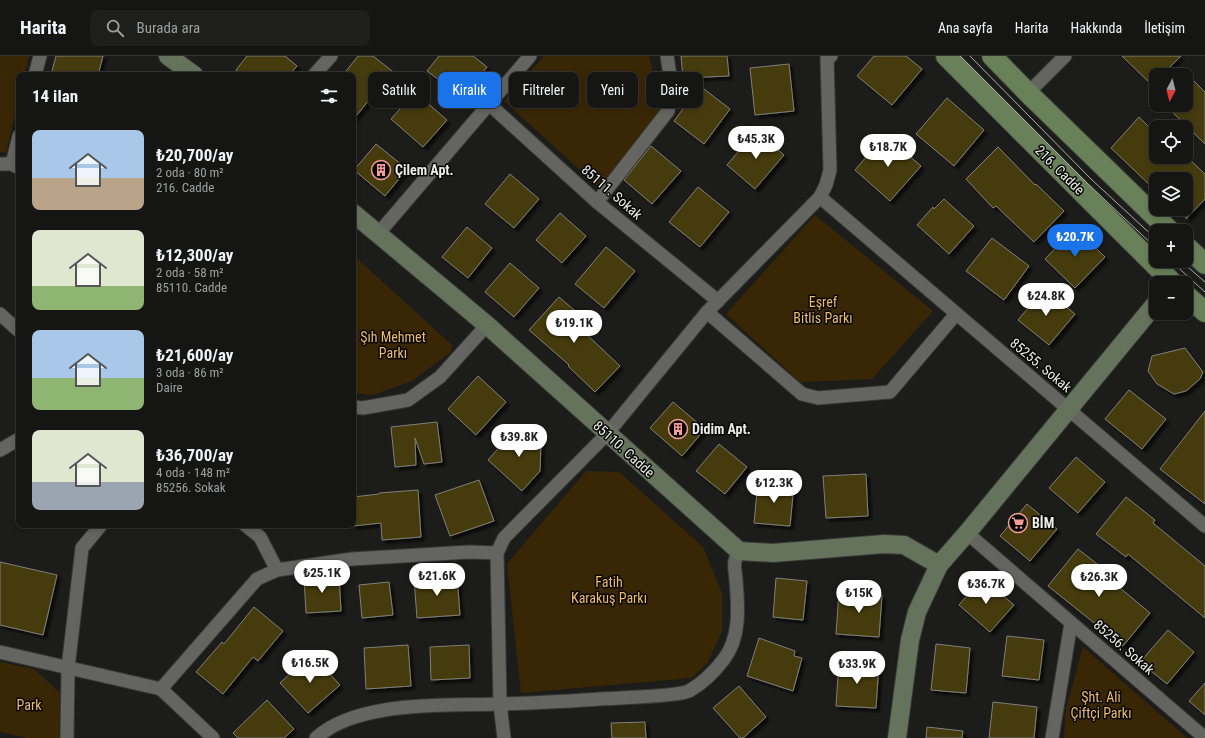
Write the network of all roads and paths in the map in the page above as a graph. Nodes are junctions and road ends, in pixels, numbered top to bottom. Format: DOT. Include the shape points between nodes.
graph roads {
  1 [pos="40,56"];
  2 [pos="168,56"];
  3 [pos="331,56"];
  4 [pos="530,56"];
  5 [pos="667,56"];
  6 [pos="828,56"];
  7 [pos="946,56"];
  8 [pos="992,56"];
  9 [pos="1065,56"];
  10 [pos="36,72"];
  11 [pos="190,72"];
  12 [pos="317,72"];
  13 [pos="501,90"];
  14 [pos="1028,93"];
  15 [pos="486,108"];
  16 [pos="493,108"];
  17 [pos="16,146"];
  18 [pos="10,165"];
  19 [pos="820,197"];
  20 [pos="597,202"];
  21 [pos="356,216"];
  22 [pos="1163,224"];
  23 [pos="378,234"];
  24 [pos="1193,253"];
  25 [pos="1205,264"];
  26 [pos="1166,276"];
  27 [pos="718,300"];
  28 [pos="1193,301"];
  29 [pos="706,312"];
  30 [pos="1149,312"];
  31 [pos="1205,312"];
  32 [pos="0,314"];
  33 [pos="956,314"];
  34 [pos="487,325"];
  35 [pos="16,328"];
  36 [pos="356,407"];
  37 [pos="1069,409"];
  38 [pos="607,434"];
  39 [pos="16,441"];
  40 [pos="0,450"];
  41 [pos="1205,526"];
  42 [pos="99,528"];
  43 [pos="248,528"];
  44 [pos="967,533"];
  45 [pos="739,551"];
  46 [pos="497,553"];
  47 [pos="939,565"];
  48 [pos="277,570"];
  49 [pos="1071,623"];
  50 [pos="0,652"];
  51 [pos="68,668"];
  52 [pos="161,689"];
  53 [pos="500,704"];
  54 [pos="67,738"];
  55 [pos="214,738"];
  56 [pos="316,738"];
  57 [pos="504,738"];
  58 [pos="897,738"];
  59 [pos="1052,738"];
  60 [pos="1205,738"];
  1 -- 10 [label="street"];
  2 -- 11 [label="street"];
  3 -- 12 [label="street"];
  4 -- 13 [label="street"];
  5 -- 20 [label="street" via="671,82 668,111"];
  6 -- 19 [label="street" via="830,170"];
  7 -- 26 [label="main road, 216. Cadde"];
  8 -- 14 [label="main road"];
  9 -- 14 [label="street"];
  14 -- 22 [label="main road"];
  15 -- 23 [label="street"];
  16 -- 20 [label="street, 85111. Sokak"];
  17 -- 18 [label="street"];
  19 -- 27 [label="street"];
  19 -- 33 [label="street, 85255. Sokak"];
  20 -- 27 [label="street, 85111. Sokak"];
  21 -- 23 [label="street, 85110. Cadde"];
  23 -- 34 [label="street, 85110. Cadde"];
  24 -- 25 [label="main road"];
  27 -- 29 [label="street"];
  28 -- 31 [label="main road"];
  29 -- 33 [label="street" via="802,394 818,398 890,392"];
  29 -- 38 [label="street"];
  30 -- 37 [label="street"];
  32 -- 35 [label="street"];
  33 -- 37 [label="street, 85255. Sokak"];
  34 -- 36 [label="street" via="440,377 408,400"];
  34 -- 38 [label="street, 85110. Cadde"];
  37 -- 41 [label="street, 85255. Sokak"];
  37 -- 44 [label="street"];
  38 -- 45 [label="street, 85110. Cadde"];
  38 -- 46 [label="street" via="504,538"];
  39 -- 40 [label="street"];
  42 -- 51 [label="street" via="82,548"];
  43 -- 48 [label="street" via="260,537"];
  44 -- 47 [label="street"];
  44 -- 49 [label="street, 85256. Sokak"];
  45 -- 47 [label="street" via="773,553 884,544 904,545"];
  45 -- 53 [label="street" via="733,561 737,632 726,657 707,678 688,691 645,696"];
  46 -- 48 [label="street" via="352,558"];
  46 -- 53 [label="street"];
  47 -- 58 [label="street" via="917,612 910,640"];
  48 -- 52 [label="street" via="257,579"];
  49 -- 59 [label="street"];
  49 -- 60 [label="street, 85256. Sokak"];
  50 -- 51 [label="street"];
  51 -- 52 [label="street"];
  51 -- 54 [label="street"];
  52 -- 55 [label="street"];
  53 -- 56 [label="street" via="402,707 354,717"];
  53 -- 57 [label="street"];
}
